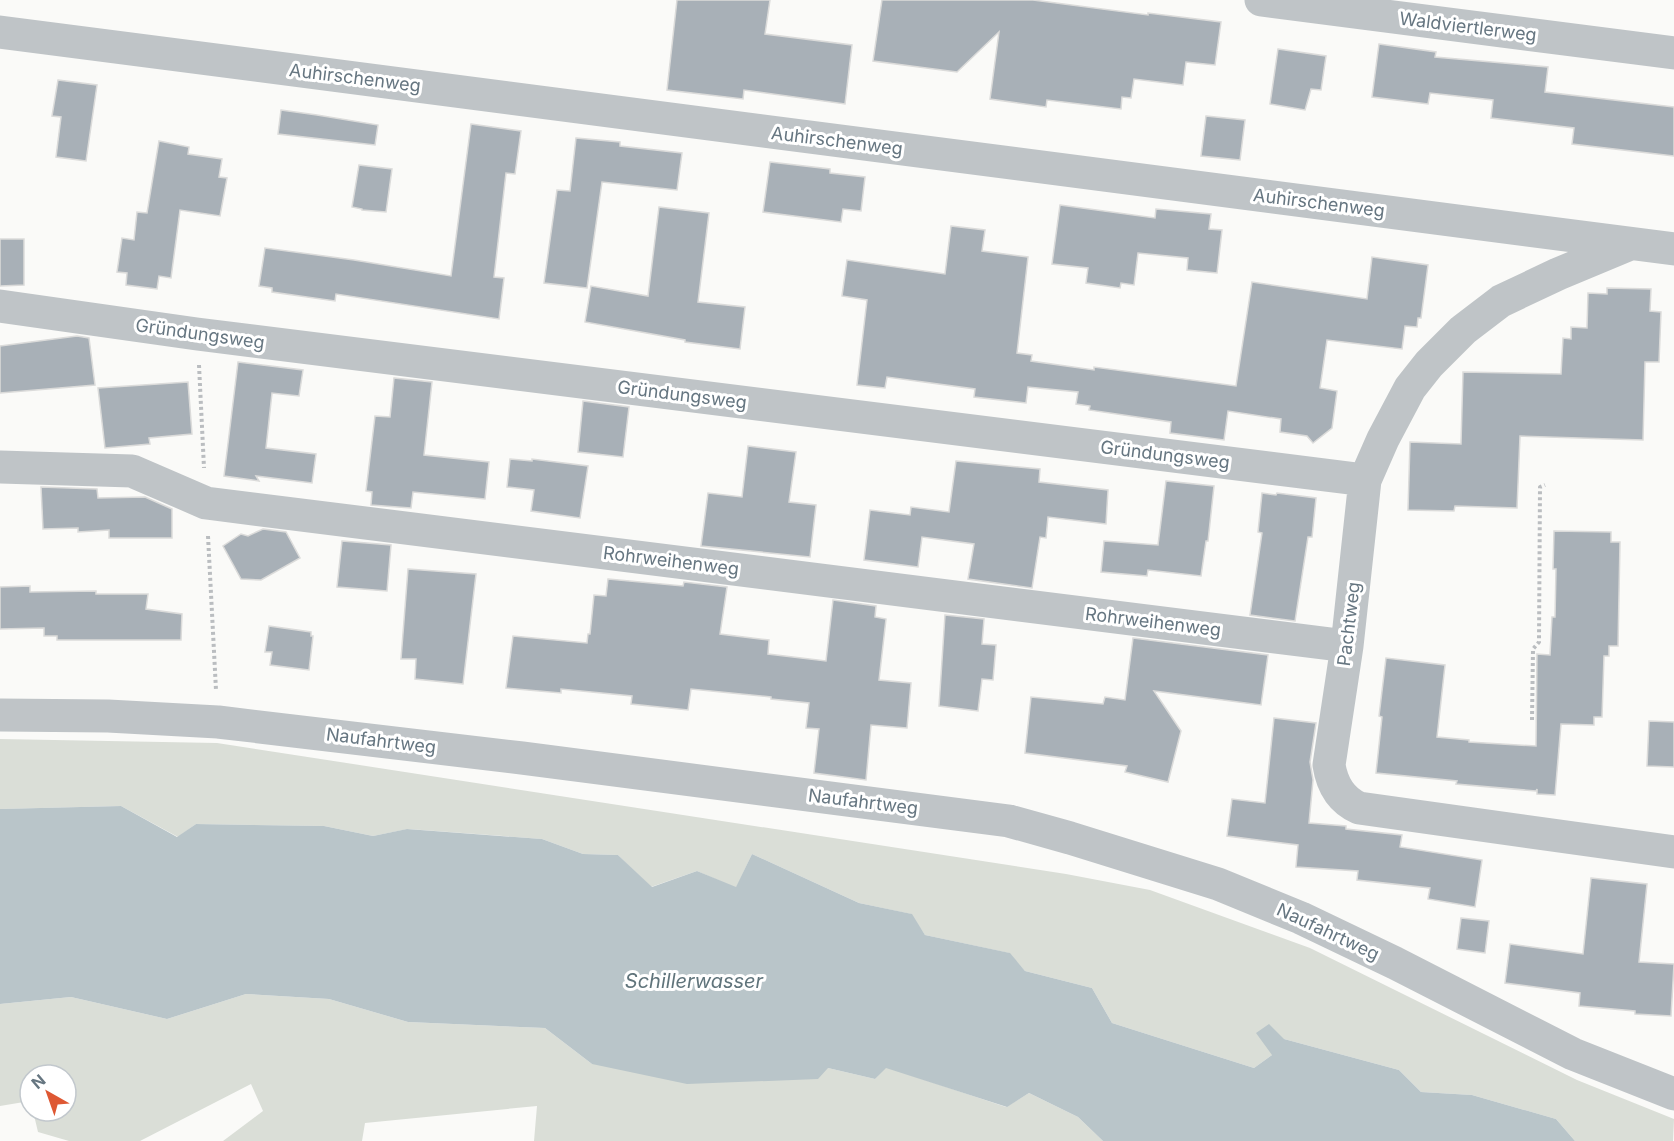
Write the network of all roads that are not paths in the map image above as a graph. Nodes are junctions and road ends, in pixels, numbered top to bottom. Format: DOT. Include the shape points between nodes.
graph roads {
  1 [pos="1262,0"];
  2 [pos="0,32"];
  3 [pos="1674,53"];
  4 [pos="1630,244"];
  5 [pos="1674,249"];
  6 [pos="0,306"];
  7 [pos="0,467"];
  8 [pos="1365,480"];
  9 [pos="1347,646"];
  10 [pos="0,715"];
  11 [pos="1674,852"];
  12 [pos="1674,1094"];
  1 -- 3 [label="street, Waldviertlerweg"];
  2 -- 4 [label="street, Auhirschenweg"];
  4 -- 5 [label="street, Auhirschenweg"];
  4 -- 8 [label="street, Pachtweg" via="1558,273 1501,302 1462,330 1410,388"];
  6 -- 8 [label="street, Gründungsweg"];
  7 -- 9 [label="street, Rohrweihenweg" via="132,471 206,503"];
  8 -- 9 [label="street, Pachtweg"];
  9 -- 11 [label="street, Pachtweg" via="1329,765 1331,779 1351,805"];
  10 -- 12 [label="street, Naufahrtweg" via="218,722 1009,821 1218,884 1301,918 1573,1054"];
}
